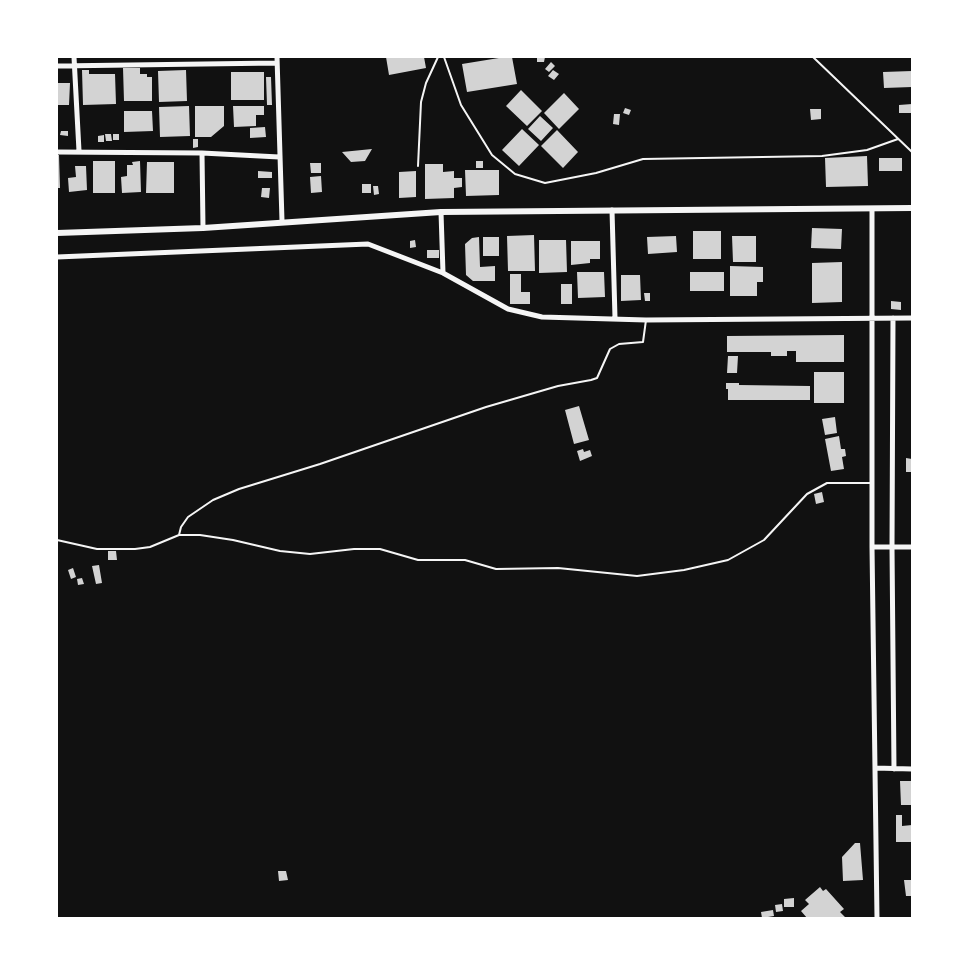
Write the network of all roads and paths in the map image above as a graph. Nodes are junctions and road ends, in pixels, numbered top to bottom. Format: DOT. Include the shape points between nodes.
graph roads {
  1 [pos="74,57"];
  2 [pos="438,57"];
  3 [pos="444,57"];
  4 [pos="813,57"];
  5 [pos="277,60"];
  6 [pos="57,66"];
  7 [pos="75,66"];
  8 [pos="898,139"];
  9 [pos="79,151"];
  10 [pos="57,152"];
  11 [pos="912,152"];
  12 [pos="202,153"];
  13 [pos="279,158"];
  14 [pos="418,166"];
  15 [pos="912,208"];
  16 [pos="872,209"];
  17 [pos="612,210"];
  18 [pos="441,212"];
  19 [pos="282,221"];
  20 [pos="203,228"];
  21 [pos="57,233"];
  22 [pos="57,257"];
  23 [pos="443,273"];
  24 [pos="615,318"];
  25 [pos="872,318"];
  26 [pos="893,318"];
  27 [pos="912,318"];
  28 [pos="646,320"];
  29 [pos="872,483"];
  30 [pos="179,535"];
  31 [pos="57,540"];
  32 [pos="872,547"];
  33 [pos="892,547"];
  34 [pos="912,548"];
  35 [pos="875,768"];
  36 [pos="894,769"];
  37 [pos="912,769"];
  38 [pos="877,918"];
  1 -- 7 [label="street"];
  2 -- 14 [label="lane" via="421,102"];
  3 -- 8 [label="lane" via="461,105 492,155 515,174 545,183 643,159 822,156 867,150"];
  4 -- 8 [label="lane"];
  5 -- 7 [label="street"];
  5 -- 13 [label="street"];
  6 -- 7 [label="street"];
  7 -- 9 [label="street"];
  8 -- 11 [label="lane"];
  9 -- 10 [label="street"];
  9 -- 12 [label="street"];
  12 -- 13 [label="street"];
  12 -- 20 [label="street"];
  13 -- 19 [label="street"];
  15 -- 16 [label="street"];
  16 -- 17 [label="street"];
  16 -- 25 [label="street"];
  17 -- 18 [label="street"];
  17 -- 24 [label="street"];
  18 -- 19 [label="street"];
  18 -- 23 [label="street"];
  19 -- 20 [label="street"];
  20 -- 21 [label="street"];
  22 -- 23 [label="street" via="368,244"];
  23 -- 24 [label="street" via="520,313"];
  24 -- 28 [label="street"];
  25 -- 26 [label="street"];
  25 -- 28 [label="street"];
  25 -- 29 [label="street"];
  26 -- 27 [label="street"];
  26 -- 33 [label="street"];
  28 -- 30 [label="lane" via="643,342 619,344 610,350 597,378 486,407 239,489 188,516"];
  29 -- 30 [label="lane" via="827,483 807,494 764,540 728,560 637,576 558,568 496,569 465,560 418,560 380,549 310,554 218,537"];
  29 -- 32 [label="street"];
  30 -- 31 [label="lane" via="135,549 98,549"];
  32 -- 33 [label="street"];
  32 -- 35 [label="street"];
  33 -- 34 [label="street"];
  33 -- 36 [label="street"];
  35 -- 36 [label="street"];
  35 -- 38 [label="street"];
  36 -- 37 [label="street"];
}
